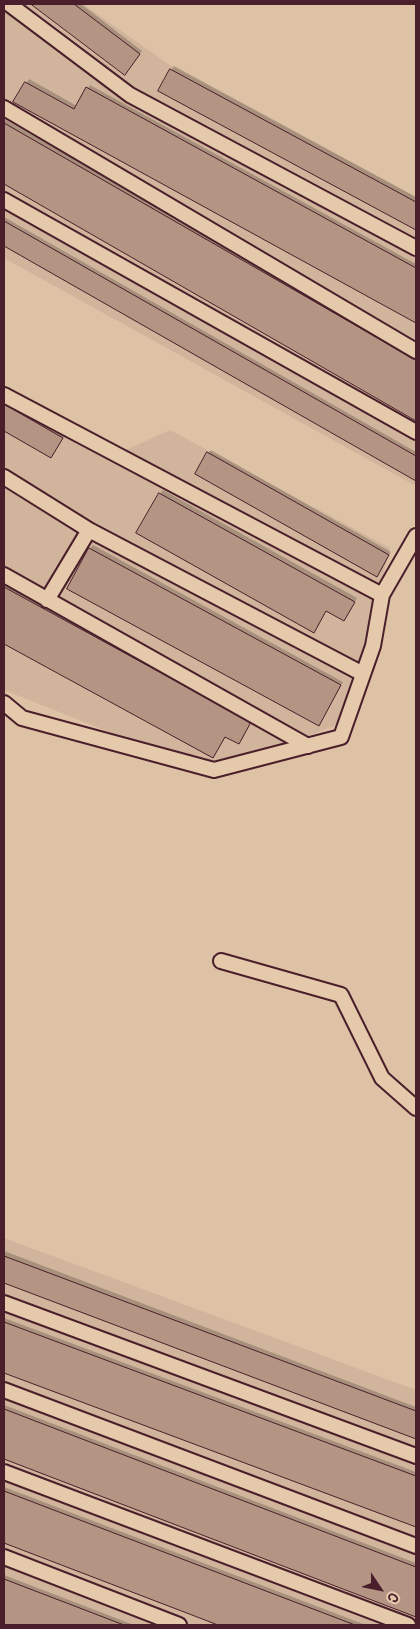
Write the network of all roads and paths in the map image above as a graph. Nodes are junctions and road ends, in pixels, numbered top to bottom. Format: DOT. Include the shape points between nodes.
graph roads {
  1 [pos="9,4"];
  2 [pos="4,108"];
  3 [pos="4,200"];
  4 [pos="416,248"];
  5 [pos="416,351"];
  6 [pos="4,395"];
  7 [pos="416,432"];
  8 [pos="4,477"];
  9 [pos="89,530"];
  10 [pos="416,536"];
  11 [pos="4,575"];
  12 [pos="382,595"];
  13 [pos="47,600"];
  14 [pos="363,674"];
  15 [pos="4,703"];
  16 [pos="308,746"];
  17 [pos="221,961"];
  18 [pos="416,1108"];
  19 [pos="4,1304"];
  20 [pos="4,1390"];
  21 [pos="416,1456"];
  22 [pos="4,1472"];
  23 [pos="416,1546"];
  24 [pos="4,1557"];
  25 [pos="179,1625"];
  26 [pos="408,1625"];
  1 -- 4 [label="lane" via="130,95"];
  2 -- 5 [label="lane"];
  3 -- 7 [label="lane"];
  6 -- 12 [label="lane"];
  8 -- 9 [label="lane"];
  9 -- 13 [label="lane"];
  9 -- 14 [label="lane"];
  10 -- 12 [label="lane"];
  11 -- 13 [label="lane"];
  12 -- 14 [label="lane" via="373,646"];
  13 -- 16 [label="lane"];
  14 -- 16 [label="lane" via="341,737"];
  15 -- 16 [label="lane" via="22,718 214,770"];
  17 -- 18 [label="lane" via="341,995 382,1078"];
  19 -- 21 [label="lane"];
  20 -- 23 [label="lane"];
  22 -- 26 [label="lane"];
  24 -- 25 [label="lane"];
}
